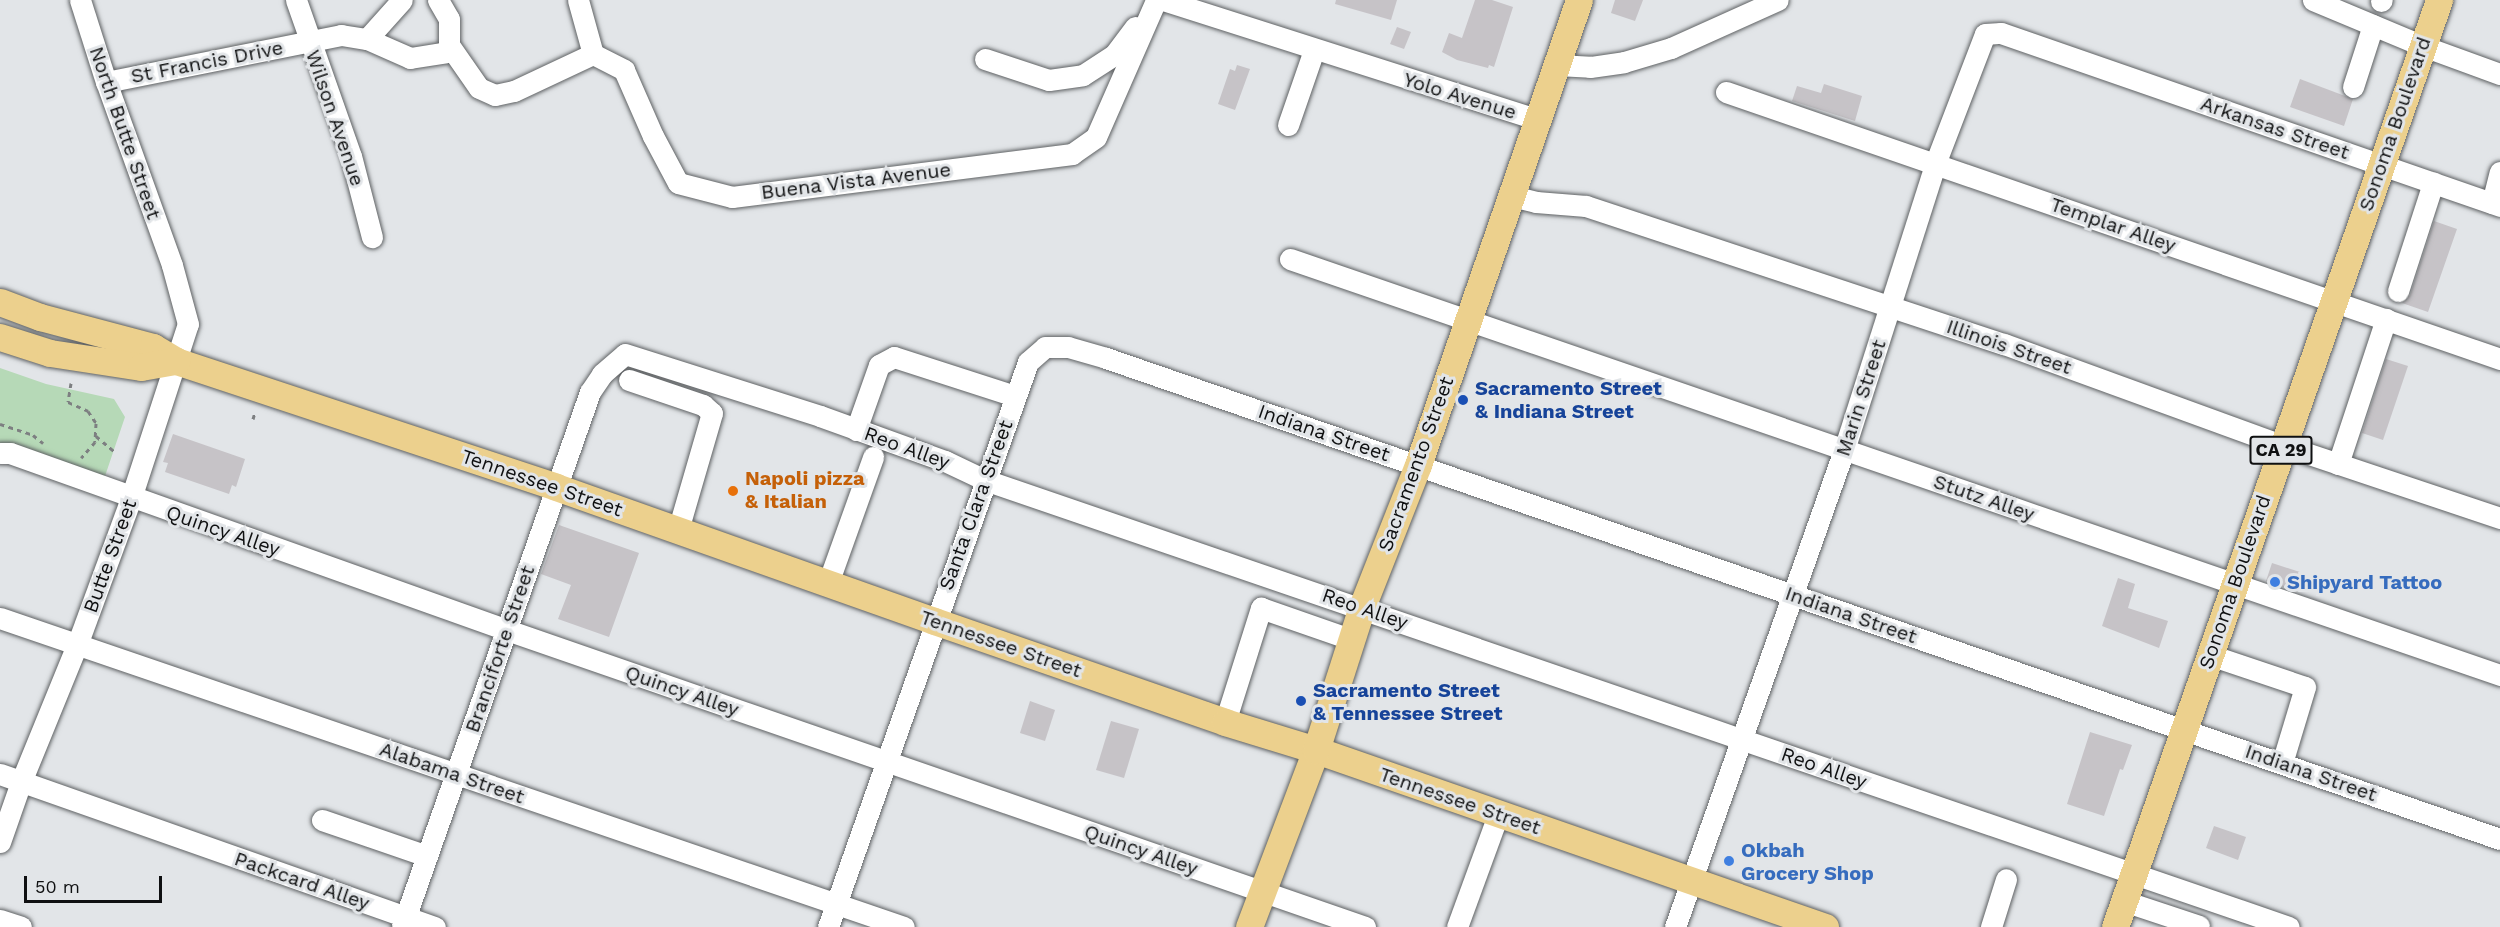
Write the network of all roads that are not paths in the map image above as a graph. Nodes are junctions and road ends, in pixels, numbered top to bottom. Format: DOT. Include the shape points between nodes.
graph roads {
  1 [pos="80,0"];
  2 [pos="296,0"];
  3 [pos="402,0"];
  4 [pos="438,0"];
  5 [pos="578,0"];
  6 [pos="1156,0"];
  7 [pos="1163,0"];
  8 [pos="1580,0"];
  9 [pos="1778,0"];
  10 [pos="2313,0"];
  11 [pos="2439,0"];
  12 [pos="2373,25"];
  13 [pos="367,39"];
  14 [pos="309,43"];
  15 [pos="449,45"];
  16 [pos="2422,46"];
  17 [pos="1314,50"];
  18 [pos="593,54"];
  19 [pos="985,59"];
  20 [pos="1557,65"];
  21 [pos="2500,74"];
  22 [pos="106,82"];
  23 [pos="2152,86"];
  24 [pos="2353,87"];
  25 [pos="1726,92"];
  26 [pos="1526,116"];
  27 [pos="1288,125"];
  28 [pos="1935,164"];
  29 [pos="2380,165"];
  30 [pos="2500,172"];
  31 [pos="2433,183"];
  32 [pos="1515,186"];
  33 [pos="2496,204"];
  34 [pos="372,237"];
  35 [pos="1290,259"];
  36 [pos="172,265"];
  37 [pos="2398,291"];
  38 [pos="2333,301"];
  39 [pos="0,302"];
  40 [pos="1890,307"];
  41 [pos="2386,319"];
  42 [pos="1468,321"];
  43 [pos="0,337"];
  44 [pos="2500,359"];
  45 [pos="176,361"];
  46 [pos="602,374"];
  47 [pos="629,380"];
  48 [pos="1202,391"];
  49 [pos="1016,396"];
  50 [pos="856,430"];
  51 [pos="2282,445"];
  52 [pos="1844,450"];
  53 [pos="0,453"];
  54 [pos="873,457"];
  55 [pos="2338,464"];
  56 [pos="1418,465"];
  57 [pos="985,480"];
  58 [pos="556,488"];
  59 [pos="131,498"];
  60 [pos="2500,518"];
  61 [pos="678,530"];
  62 [pos="828,583"];
  63 [pos="2234,584"];
  64 [pos="1793,595"];
  65 [pos="1362,607"];
  66 [pos="0,618"];
  67 [pos="934,621"];
  68 [pos="507,630"];
  69 [pos="1353,640"];
  70 [pos="77,645"];
  71 [pos="2210,655"];
  72 [pos="2500,675"];
  73 [pos="1225,722"];
  74 [pos="2184,729"];
  75 [pos="1742,739"];
  76 [pos="1316,750"];
  77 [pos="886,762"];
  78 [pos="2282,763"];
  79 [pos="0,774"];
  80 [pos="456,774"];
  81 [pos="21,782"];
  82 [pos="1498,815"];
  83 [pos="322,820"];
  84 [pos="2500,838"];
  85 [pos="0,842"];
  86 [pos="427,856"];
  87 [pos="2134,874"];
  88 [pos="2006,879"];
  89 [pos="1692,880"];
  90 [pos="1262,892"];
  91 [pos="2208,899"];
  92 [pos="2124,901"];
  93 [pos="836,904"];
  94 [pos="0,920"];
  95 [pos="404,922"];
  96 [pos="2179,923"];
  97 [pos="21,927"];
  98 [pos="435,927"];
  99 [pos="828,927"];
  100 [pos="904,927"];
  101 [pos="1249,927"];
  102 [pos="1365,927"];
  103 [pos="1457,927"];
  104 [pos="1676,927"];
  105 [pos="1825,927"];
  106 [pos="1991,927"];
  107 [pos="2115,927"];
  108 [pos="2289,927"];
  1 -- 22 [label="street, North Butte Street"];
  2 -- 14 [label="street, Wilson Avenue"];
  3 -- 13 [label="street"];
  4 -- 15 [label="street" via="449,19"];
  5 -- 18 [label="street"];
  6 -- 18 [label="street, Buena Vista Avenue" via="1096,136 1072,154 732,197 678,183 624,70"];
  6 -- 19 [label="street, Buena Vista Avenue" via="1114,54 1083,75 1050,80"];
  7 -- 17 [label="street, Yolo Avenue"];
  8 -- 20 [label="main road, Sacramento Street"];
  9 -- 20 [label="street" via="1671,48 1624,62 1590,67"];
  10 -- 12 [label="street"];
  11 -- 16 [label="main road, Sonoma Boulevard / CA 29"];
  12 -- 16 [label="street"];
  12 -- 24 [label="street"];
  13 -- 14 [label="street, St Francis Drive" via="341,35"];
  13 -- 15 [label="street, St Francis Drive" via="410,58 446,52"];
  14 -- 22 [label="street, St Francis Drive"];
  14 -- 34 [label="street, Wilson Avenue" via="351,156"];
  15 -- 18 [label="street" via="479,88 495,95 514,91"];
  16 -- 21 [label="street"];
  16 -- 29 [label="main road, Sonoma Boulevard / CA 29"];
  17 -- 26 [label="street, Yolo Avenue"];
  17 -- 27 [label="street"];
  20 -- 26 [label="main road, Sacramento Street" via="1547,93"];
  22 -- 36 [label="street, North Butte Street"];
  23 -- 28 [label="street, Marin Street" via="2001,33 1985,34"];
  23 -- 29 [label="street, Arkansas Street"];
  25 -- 28 [label="street, Templar Alley"];
  26 -- 32 [label="main road, Sacramento Street"];
  28 -- 38 [label="street, Templar Alley"];
  28 -- 40 [label="street, Marin Street"];
  29 -- 31 [label="street, Arkansas Street"];
  29 -- 38 [label="main road, Sonoma Boulevard / CA 29"];
  30 -- 33 [label="street"];
  31 -- 33 [label="street, Arkansas Street"];
  31 -- 37 [label="street"];
  32 -- 40 [label="street, Illinois Street" via="1536,202 1586,206"];
  32 -- 42 [label="main road, Sacramento Street"];
  35 -- 42 [label="street, Stutz Alley"];
  36 -- 45 [label="street, Butte Street" via="188,324"];
  38 -- 41 [label="street, Templar Alley"];
  38 -- 51 [label="main road, Sonoma Boulevard / CA 29"];
  39 -- 45 [label="main road, Tennessee Street" via="40,317 153,347"];
  40 -- 51 [label="street, Illinois Street"];
  40 -- 52 [label="street, Marin Street"];
  41 -- 44 [label="street, Templar Alley"];
  41 -- 55 [label="street"];
  42 -- 52 [label="street, Stutz Alley"];
  42 -- 56 [label="main road, Sacramento Street"];
  43 -- 45 [label="main road, Tennessee Street" via="50,352 141,367"];
  45 -- 58 [label="main road, Tennessee Street"];
  45 -- 59 [label="street, Butte Street"];
  46 -- 50 [label="street, Reo Alley" via="625,354"];
  46 -- 58 [label="street, Branciforte Street" via="590,392"];
  47 -- 61 [label="street" via="703,405 712,413"];
  48 -- 49 [label="street, Santa Clara Street" via="1068,347 1045,347 1028,362"];
  48 -- 56 [label="street, Indiana Street"];
  49 -- 50 [label="street" via="894,357 879,365"];
  49 -- 57 [label="street, Santa Clara Street"];
  50 -- 57 [label="street, Reo Alley" via="945,461"];
  51 -- 55 [label="street, Illinois Street"];
  51 -- 63 [label="main road, Sonoma Boulevard / CA 29"];
  52 -- 63 [label="street, Stutz Alley"];
  52 -- 64 [label="street, Marin Street"];
  53 -- 59 [label="street, Quincy Alley" via="10,453"];
  54 -- 62 [label="street"];
  55 -- 60 [label="street, Illinois Street"];
  56 -- 64 [label="street, Indiana Street"];
  56 -- 65 [label="main road, Sacramento Street"];
  57 -- 65 [label="street, Reo Alley"];
  57 -- 67 [label="street, Santa Clara Street"];
  58 -- 61 [label="main road, Tennessee Street"];
  58 -- 68 [label="street, Branciforte Street"];
  59 -- 68 [label="street, Quincy Alley"];
  59 -- 70 [label="street, Butte Street"];
  61 -- 62 [label="main road, Tennessee Street"];
  62 -- 67 [label="main road, Tennessee Street"];
  63 -- 71 [label="main road, Sonoma Boulevard / CA 29"];
  63 -- 72 [label="street, Stutz Alley"];
  64 -- 74 [label="street, Indiana Street"];
  64 -- 75 [label="street, Marin Street"];
  65 -- 69 [label="main road, Sacramento Street"];
  65 -- 75 [label="street, Reo Alley"];
  66 -- 70 [label="street, Alabama Street"];
  67 -- 73 [label="main road, Tennessee Street"];
  67 -- 77 [label="street, Santa Clara Street"];
  68 -- 77 [label="street, Quincy Alley"];
  68 -- 80 [label="street, Branciforte Street"];
  69 -- 73 [label="street" via="1261,608"];
  69 -- 76 [label="main road, Sacramento Street"];
  70 -- 80 [label="street, Alabama Street"];
  70 -- 81 [label="street, Butte Street"];
  71 -- 74 [label="main road, Sonoma Boulevard / CA 29"];
  71 -- 78 [label="street" via="2305,687"];
  73 -- 76 [label="main road, Tennessee Street"];
  74 -- 78 [label="street, Indiana Street"];
  74 -- 87 [label="main road, Sonoma Boulevard / CA 29"];
  75 -- 87 [label="street, Reo Alley"];
  75 -- 89 [label="street, Marin Street"];
  76 -- 82 [label="main road, Tennessee Street"];
  76 -- 90 [label="main road, Sacramento Street"];
  77 -- 90 [label="street, Quincy Alley"];
  77 -- 93 [label="street, Santa Clara Street"];
  78 -- 84 [label="street, Indiana Street"];
  79 -- 81 [label="street, Packcard Alley"];
  80 -- 86 [label="street, Branciforte Street"];
  80 -- 93 [label="street, Alabama Street"];
  81 -- 85 [label="street, Butte Street"];
  81 -- 95 [label="street, Packcard Alley"];
  82 -- 89 [label="main road, Tennessee Street"];
  82 -- 103 [label="street"];
  83 -- 86 [label="street"];
  86 -- 95 [label="street, Branciforte Street"];
  87 -- 91 [label="street, Reo Alley"];
  87 -- 92 [label="main road, Sonoma Boulevard / CA 29"];
  88 -- 106 [label="street"];
  89 -- 104 [label="street, Marin Street"];
  89 -- 105 [label="main road, Tennessee Street"];
  90 -- 101 [label="main road, Sacramento Street"];
  90 -- 102 [label="street, Quincy Alley"];
  91 -- 96 [label="street"];
  91 -- 108 [label="street, Reo Alley"];
  92 -- 96 [label="street"];
  92 -- 107 [label="main road, Sonoma Boulevard / CA 29"];
  93 -- 99 [label="street, Santa Clara Street"];
  93 -- 100 [label="street, Alabama Street"];
  94 -- 97 [label="street"];
  95 -- 98 [label="street, Packcard Alley"];
}
